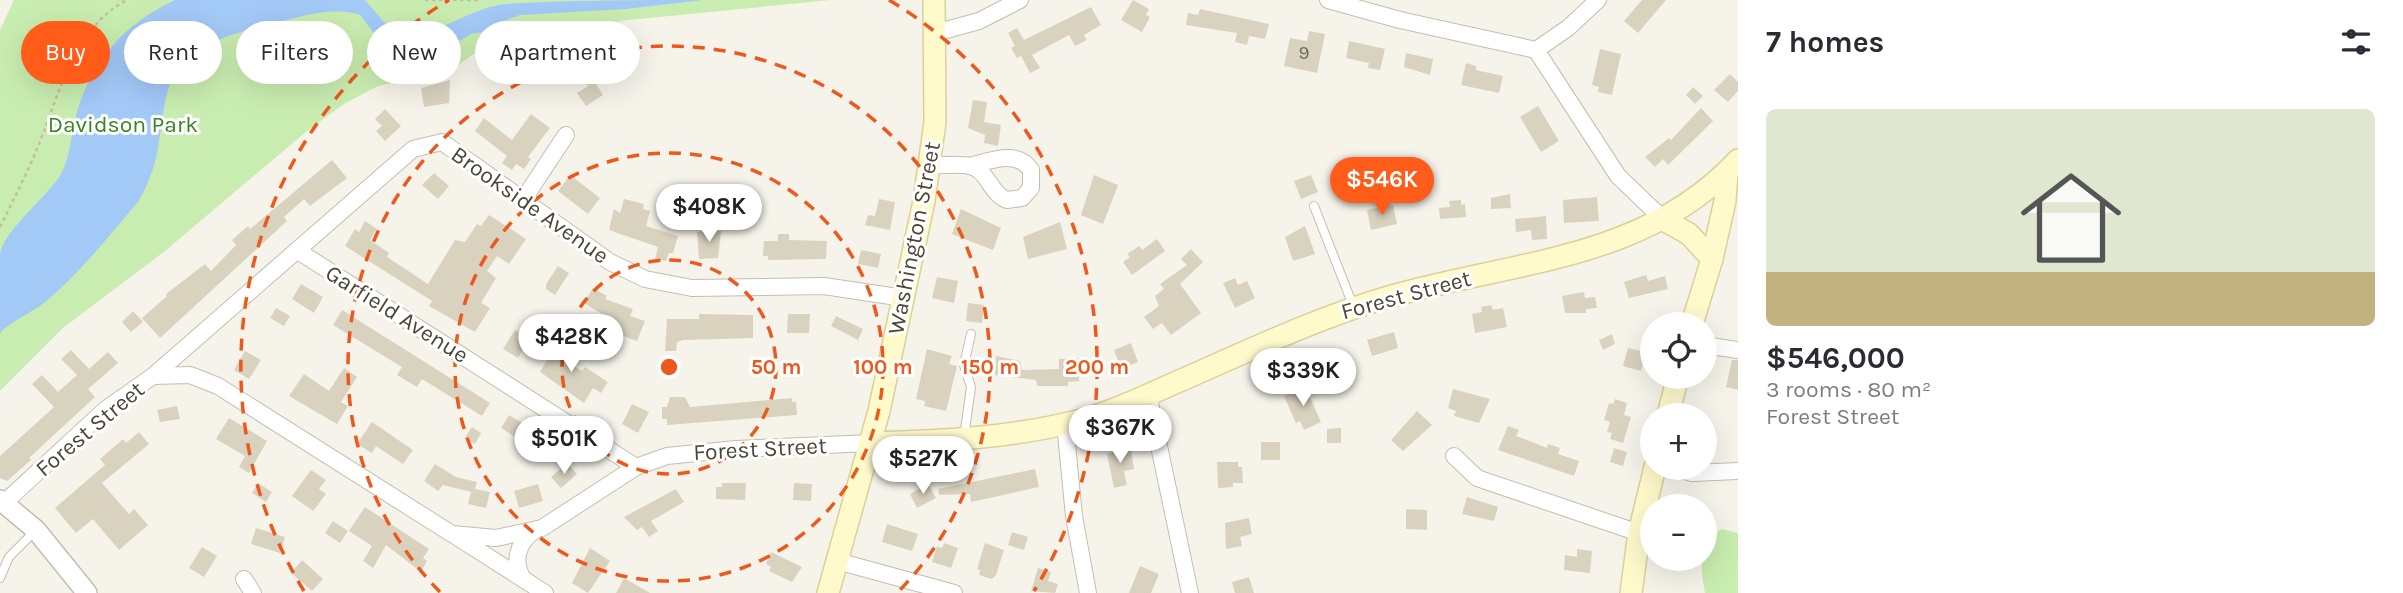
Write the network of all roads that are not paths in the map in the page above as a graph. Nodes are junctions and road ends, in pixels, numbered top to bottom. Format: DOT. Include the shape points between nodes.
graph roads {
  1 [pos="934,0"];
  2 [pos="1020,0"];
  3 [pos="1598,0"];
  4 [pos="1333,1"];
  5 [pos="935,33"];
  6 [pos="1536,50"];
  7 [pos="566,135"];
  8 [pos="930,165"];
  9 [pos="969,166"];
  10 [pos="1733,166"];
  11 [pos="523,200"];
  12 [pos="1314,206"];
  13 [pos="1664,220"];
  14 [pos="298,251"];
  15 [pos="1712,259"];
  16 [pos="904,298"];
  17 [pos="1354,308"];
  18 [pos="1696,312"];
  19 [pos="971,334"];
  20 [pos="1717,347"];
  21 [pos="1738,350"];
  22 [pos="153,376"];
  23 [pos="1148,394"];
  24 [pos="1065,424"];
  25 [pos="964,440"];
  26 [pos="871,443"];
  27 [pos="1454,456"];
  28 [pos="636,467"];
  29 [pos="1738,471"];
  30 [pos="1717,472"];
  31 [pos="1652,480"];
  32 [pos="2,501"];
  33 [pos="36,530"];
  34 [pos="534,531"];
  35 [pos="1639,533"];
  36 [pos="452,534"];
  37 [pos="837,561"];
  38 [pos="0,578"];
  39 [pos="524,580"];
  40 [pos="1191,592"];
  41 [pos="87,593"];
  42 [pos="545,593"];
  43 [pos="828,593"];
  44 [pos="954,593"];
  45 [pos="1088,593"];
  46 [pos="1631,593"];
  1 -- 5 [label="main road, Washington Street"];
  2 -- 5 [label="street" via="979,21"];
  3 -- 6 [label="street"];
  4 -- 6 [label="street"];
  5 -- 8 [label="main road, Washington Street" via="936,101"];
  6 -- 13 [label="street" via="1618,176"];
  7 -- 11 [label="street"];
  8 -- 9 [label="street"];
  8 -- 16 [label="main road, Washington Street"];
  10 -- 13 [label="main road, Forest Street"];
  10 -- 15 [label="main road"];
  11 -- 14 [label="street, Brookside Avenue" via="442,142 413,149"];
  11 -- 16 [label="street, Brookside Avenue" via="610,262 657,283 692,288 824,286"];
  12 -- 17 [label="lane"];
  13 -- 15 [label="main road" via="1689,234"];
  13 -- 17 [label="main road, Forest Street" via="1610,243"];
  14 -- 22 [label="street, Brookside Avenue"];
  14 -- 28 [label="street, Garfield Avenue"];
  15 -- 18 [label="main road"];
  16 -- 26 [label="main road, Washington Street"];
  17 -- 23 [label="main road, Forest Street"];
  19 -- 25 [label="lane" via="964,365 971,387"];
  20 -- 21 [label="street"];
  22 -- 32 [label="street, Forest Street" via="106,409"];
  22 -- 36 [label="street, Forest Street" via="190,375 218,386"];
  23 -- 24 [label="main road, Forest Street"];
  23 -- 40 [label="street"];
  24 -- 25 [label="main road, Forest Street"];
  24 -- 45 [label="street"];
  25 -- 26 [label="main road, Forest Street"];
  26 -- 28 [label="street, Forest Street" via="685,453"];
  26 -- 37 [label="main road, Washington Street"];
  27 -- 35 [label="street" via="1477,478"];
  28 -- 34 [label="street, Forest Street" via="563,517"];
  29 -- 30 [label="street"];
  31 -- 35 [label="main road"];
  32 -- 33 [label="street"];
  33 -- 38 [label="lane" via="9,556"];
  33 -- 41 [label="street"];
  34 -- 36 [label="street, Forest Street" via="496,538"];
  34 -- 39 [label="street" via="518,555"];
  35 -- 46 [label="main road"];
  36 -- 39 [label="street"];
  37 -- 43 [label="main road, Washington Street"];
  37 -- 44 [label="street"];
  39 -- 42 [label="street"];
}
